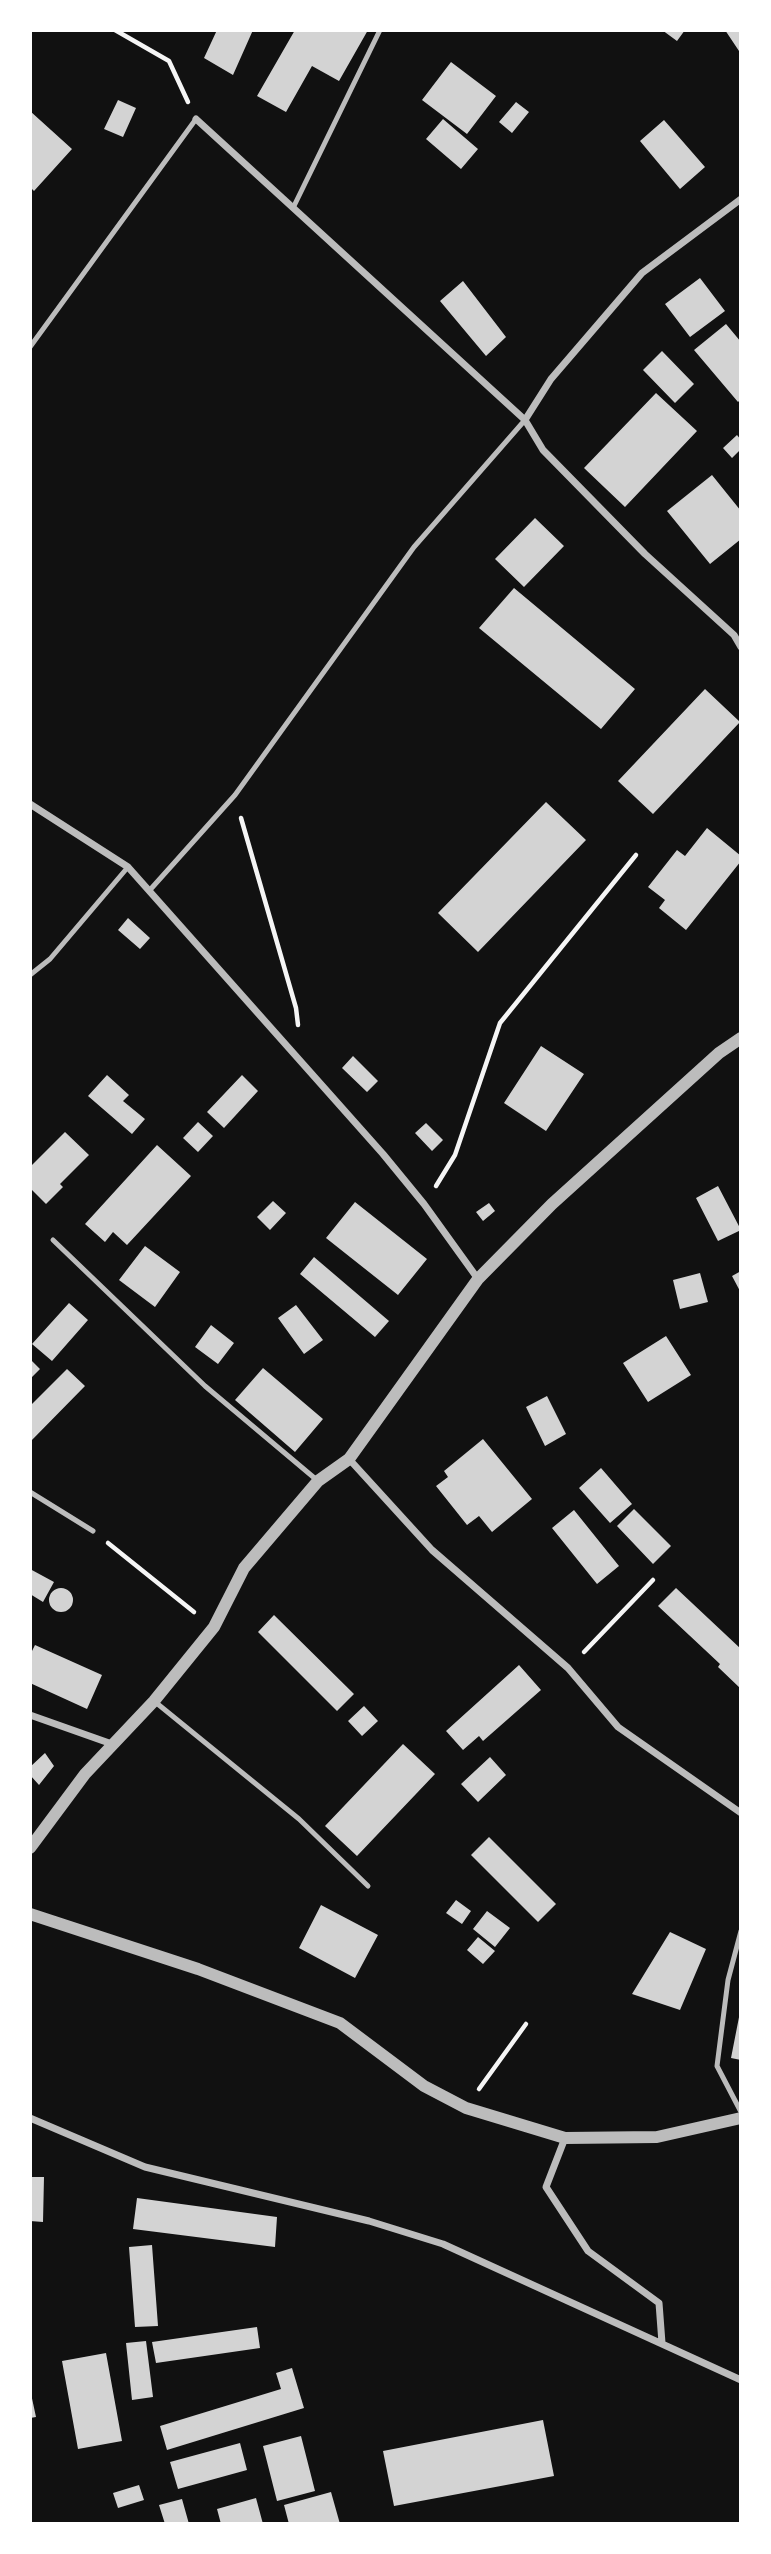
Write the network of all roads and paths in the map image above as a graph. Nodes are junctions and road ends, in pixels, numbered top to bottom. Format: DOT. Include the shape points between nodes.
graph roads {
  1 [pos="115,30"];
  2 [pos="380,30"];
  3 [pos="196,119"];
  4 [pos="741,199"];
  5 [pos="292,208"];
  6 [pos="30,346"];
  7 [pos="525,420"];
  8 [pos="741,647"];
  9 [pos="235,795"];
  10 [pos="30,804"];
  11 [pos="636,855"];
  12 [pos="128,867"];
  13 [pos="149,891"];
  14 [pos="30,975"];
  15 [pos="740,1042"];
  16 [pos="305,1064"];
  17 [pos="424,1204"];
  18 [pos="53,1240"];
  19 [pos="478,1279"];
  20 [pos="349,1459"];
  21 [pos="318,1481"];
  22 [pos="30,1492"];
  23 [pos="93,1531"];
  24 [pos="653,1580"];
  25 [pos="214,1628"];
  26 [pos="568,1668"];
  27 [pos="154,1701"];
  28 [pos="30,1715"];
  29 [pos="112,1744"];
  30 [pos="741,1813"];
  31 [pos="30,1848"];
  32 [pos="368,1886"];
  33 [pos="30,1914"];
  34 [pos="741,1931"];
  35 [pos="526,2024"];
  36 [pos="466,2108"];
  37 [pos="741,2115"];
  38 [pos="30,2118"];
  39 [pos="565,2138"];
  40 [pos="662,2343"];
  41 [pos="741,2380"];
  1 -- 3 [label="path" via="169,61"];
  2 -- 5 [label="lane"];
  3 -- 5 [label="street"];
  3 -- 6 [label="lane"];
  4 -- 7 [label="street" via="642,273 551,379"];
  5 -- 7 [label="street"];
  7 -- 8 [label="street" via="542,450 734,635"];
  7 -- 9 [label="lane" via="414,547"];
  9 -- 13 [label="lane"];
  9 -- 16 [label="path" via="296,1008"];
  10 -- 12 [label="street"];
  11 -- 17 [label="path" via="500,1023 455,1155"];
  12 -- 13 [label="street"];
  12 -- 14 [label="lane" via="50,959"];
  13 -- 16 [label="street"];
  15 -- 19 [label="street" via="719,1053 552,1204"];
  16 -- 17 [label="street"];
  17 -- 19 [label="street"];
  18 -- 21 [label="lane" via="205,1385"];
  19 -- 20 [label="street"];
  20 -- 21 [label="street"];
  20 -- 26 [label="street" via="432,1550"];
  21 -- 25 [label="street" via="244,1568"];
  22 -- 23 [label="lane"];
  23 -- 25 [label="path"];
  24 -- 26 [label="path"];
  25 -- 27 [label="street"];
  26 -- 30 [label="street" via="618,1727"];
  27 -- 29 [label="street"];
  27 -- 32 [label="lane" via="299,1819"];
  28 -- 29 [label="street"];
  29 -- 31 [label="street"];
  33 -- 36 [label="street" via="340,2022 424,2086"];
  34 -- 37 [label="lane" via="728,1980 717,2066"];
  35 -- 36 [label="path"];
  36 -- 39 [label="street"];
  37 -- 39 [label="street" via="657,2137"];
  38 -- 40 [label="street" via="145,2167 369,2221 443,2244"];
  39 -- 40 [label="street" via="545,2187 588,2251 659,2303"];
  40 -- 41 [label="street"];
}
